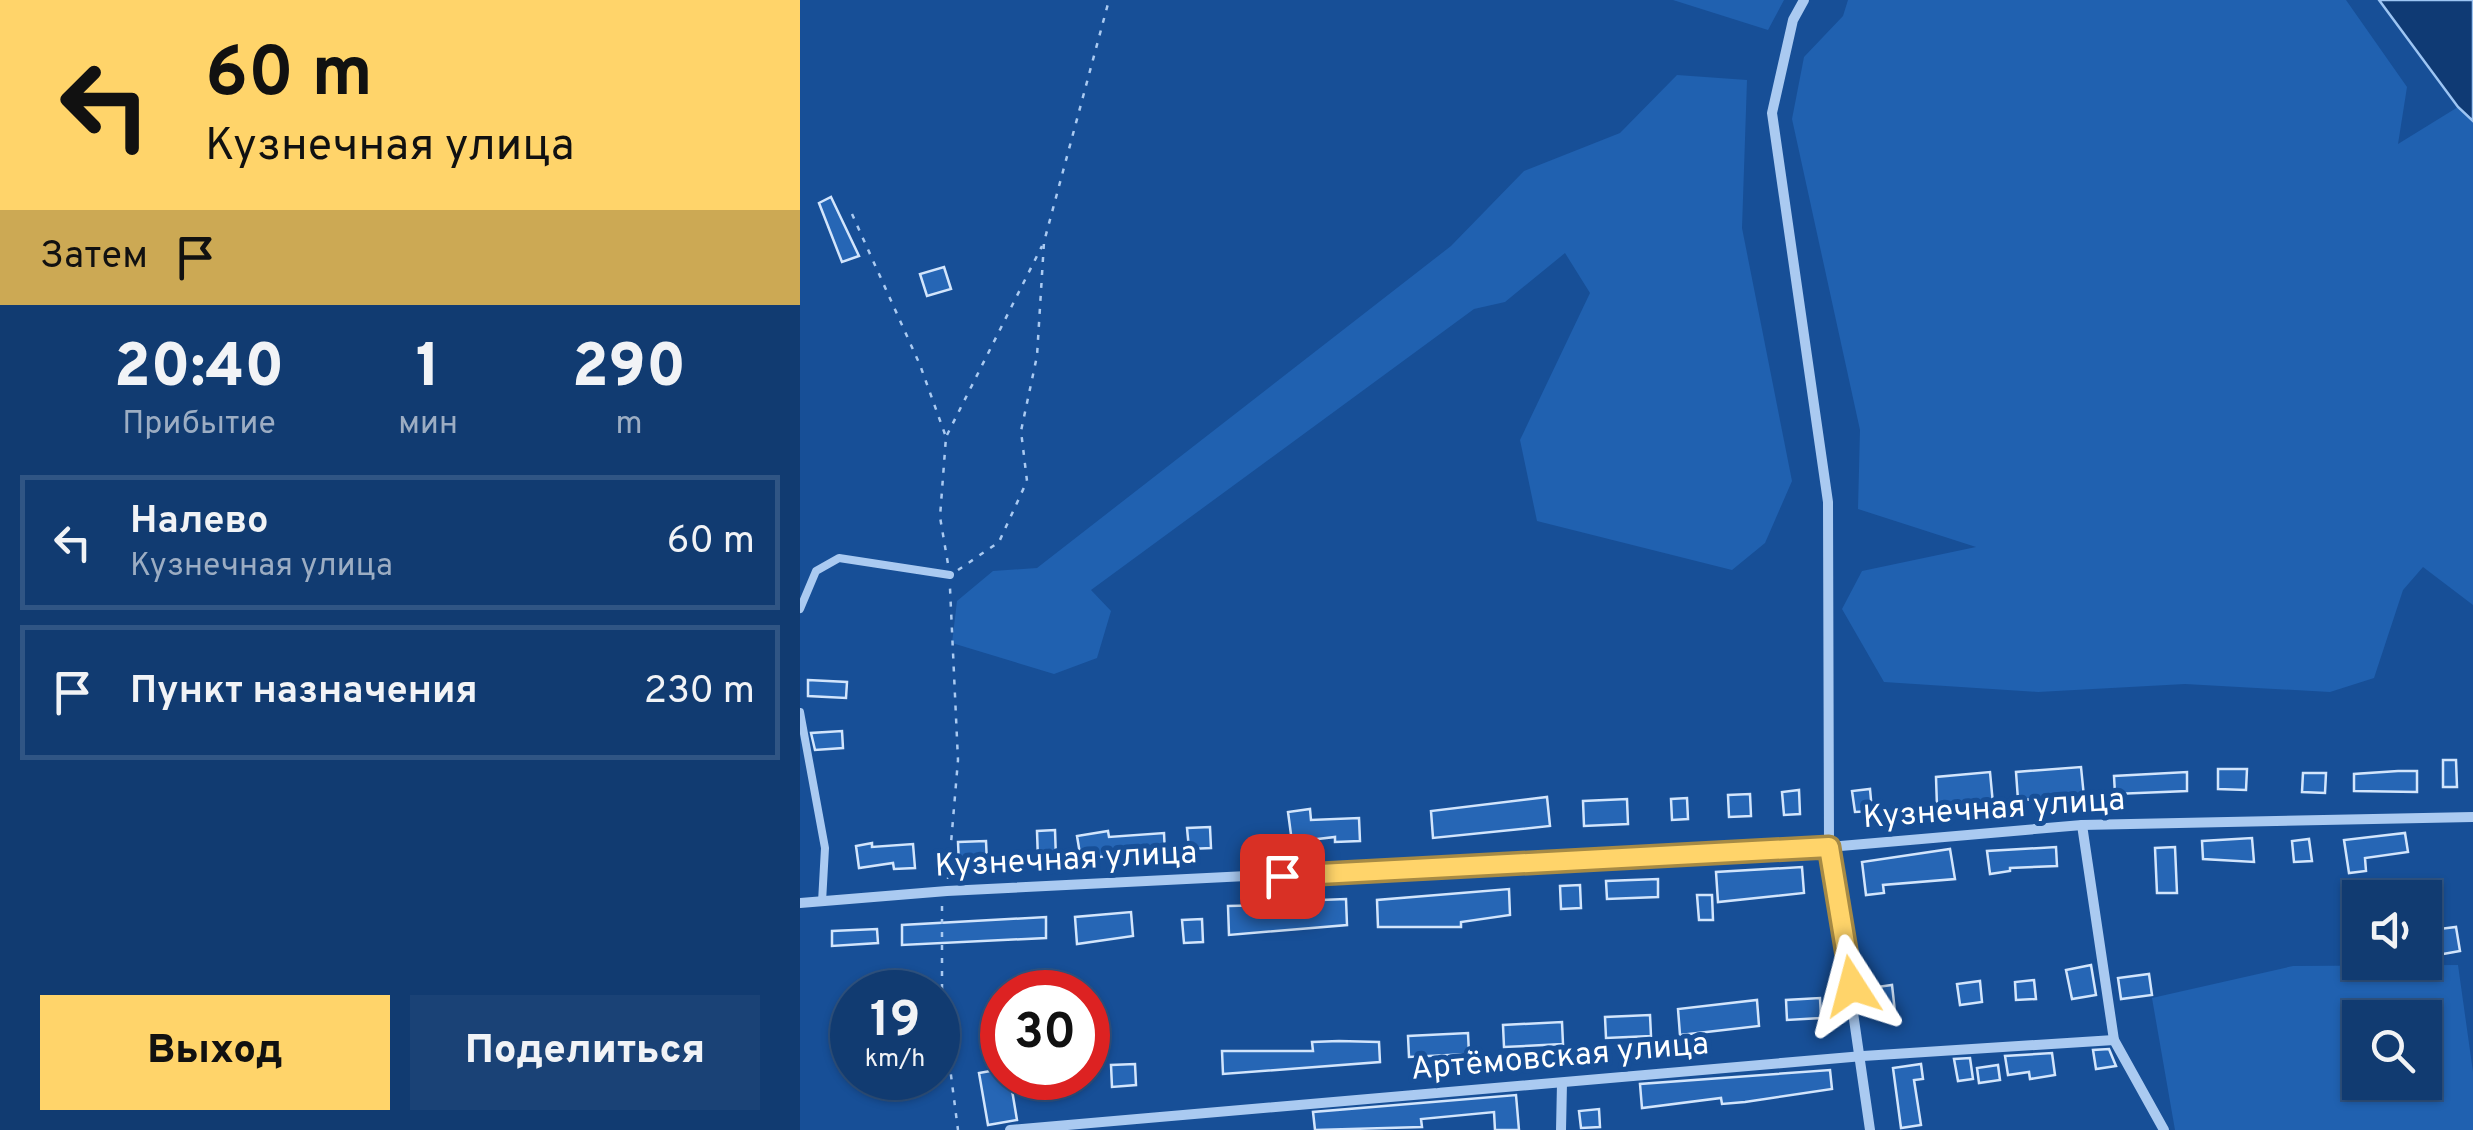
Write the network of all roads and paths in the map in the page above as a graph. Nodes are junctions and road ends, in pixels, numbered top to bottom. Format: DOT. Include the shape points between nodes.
graph roads {
  1 [pos="1109,0"];
  2 [pos="1804,0"];
  3 [pos="852,214"];
  4 [pos="1044,242"];
  5 [pos="946,436"];
  6 [pos="950,576"];
  7 [pos="800,609"];
  8 [pos="800,712"];
  9 [pos="2473,817"];
  10 [pos="2082,825"];
  11 [pos="1829,847"];
  12 [pos="947,891"];
  13 [pos="822,902"];
  14 [pos="800,903"];
  15 [pos="2114,1040"];
  16 [pos="1863,1056"];
  17 [pos="1562,1082"];
  18 [pos="958,1130"];
  19 [pos="1010,1130"];
  20 [pos="1561,1130"];
  21 [pos="1870,1130"];
  22 [pos="2164,1130"];
  1 -- 4 [label="path"];
  2 -- 11 [label="street" via="1772,114 1828,502"];
  3 -- 5 [label="path"];
  4 -- 5 [label="path"];
  4 -- 6 [label="path" via="1037,356 1021,431 1027,481 999,542"];
  5 -- 6 [label="path" via="940,517"];
  6 -- 7 [label="lane" via="839,558 816,571"];
  6 -- 12 [label="path" via="958,760"];
  8 -- 13 [label="lane" via="825,848"];
  9 -- 10 [label="street, Кузнечная улица"];
  10 -- 11 [label="street, Кузнечная улица"];
  10 -- 15 [label="street"];
  11 -- 12 [label="street, Кузнечная улица"];
  11 -- 16 [label="street"];
  12 -- 13 [label="street, Кузнечная улица"];
  12 -- 18 [label="path" via="939,915 942,1005"];
  13 -- 14 [label="street, Кузнечная улица"];
  15 -- 16 [label="street, Артёмовская улица"];
  15 -- 22 [label="street"];
  16 -- 17 [label="street, Артёмовская улица"];
  16 -- 21 [label="street"];
  17 -- 19 [label="street, Артёмовская улица"];
  17 -- 20 [label="street"];
}
